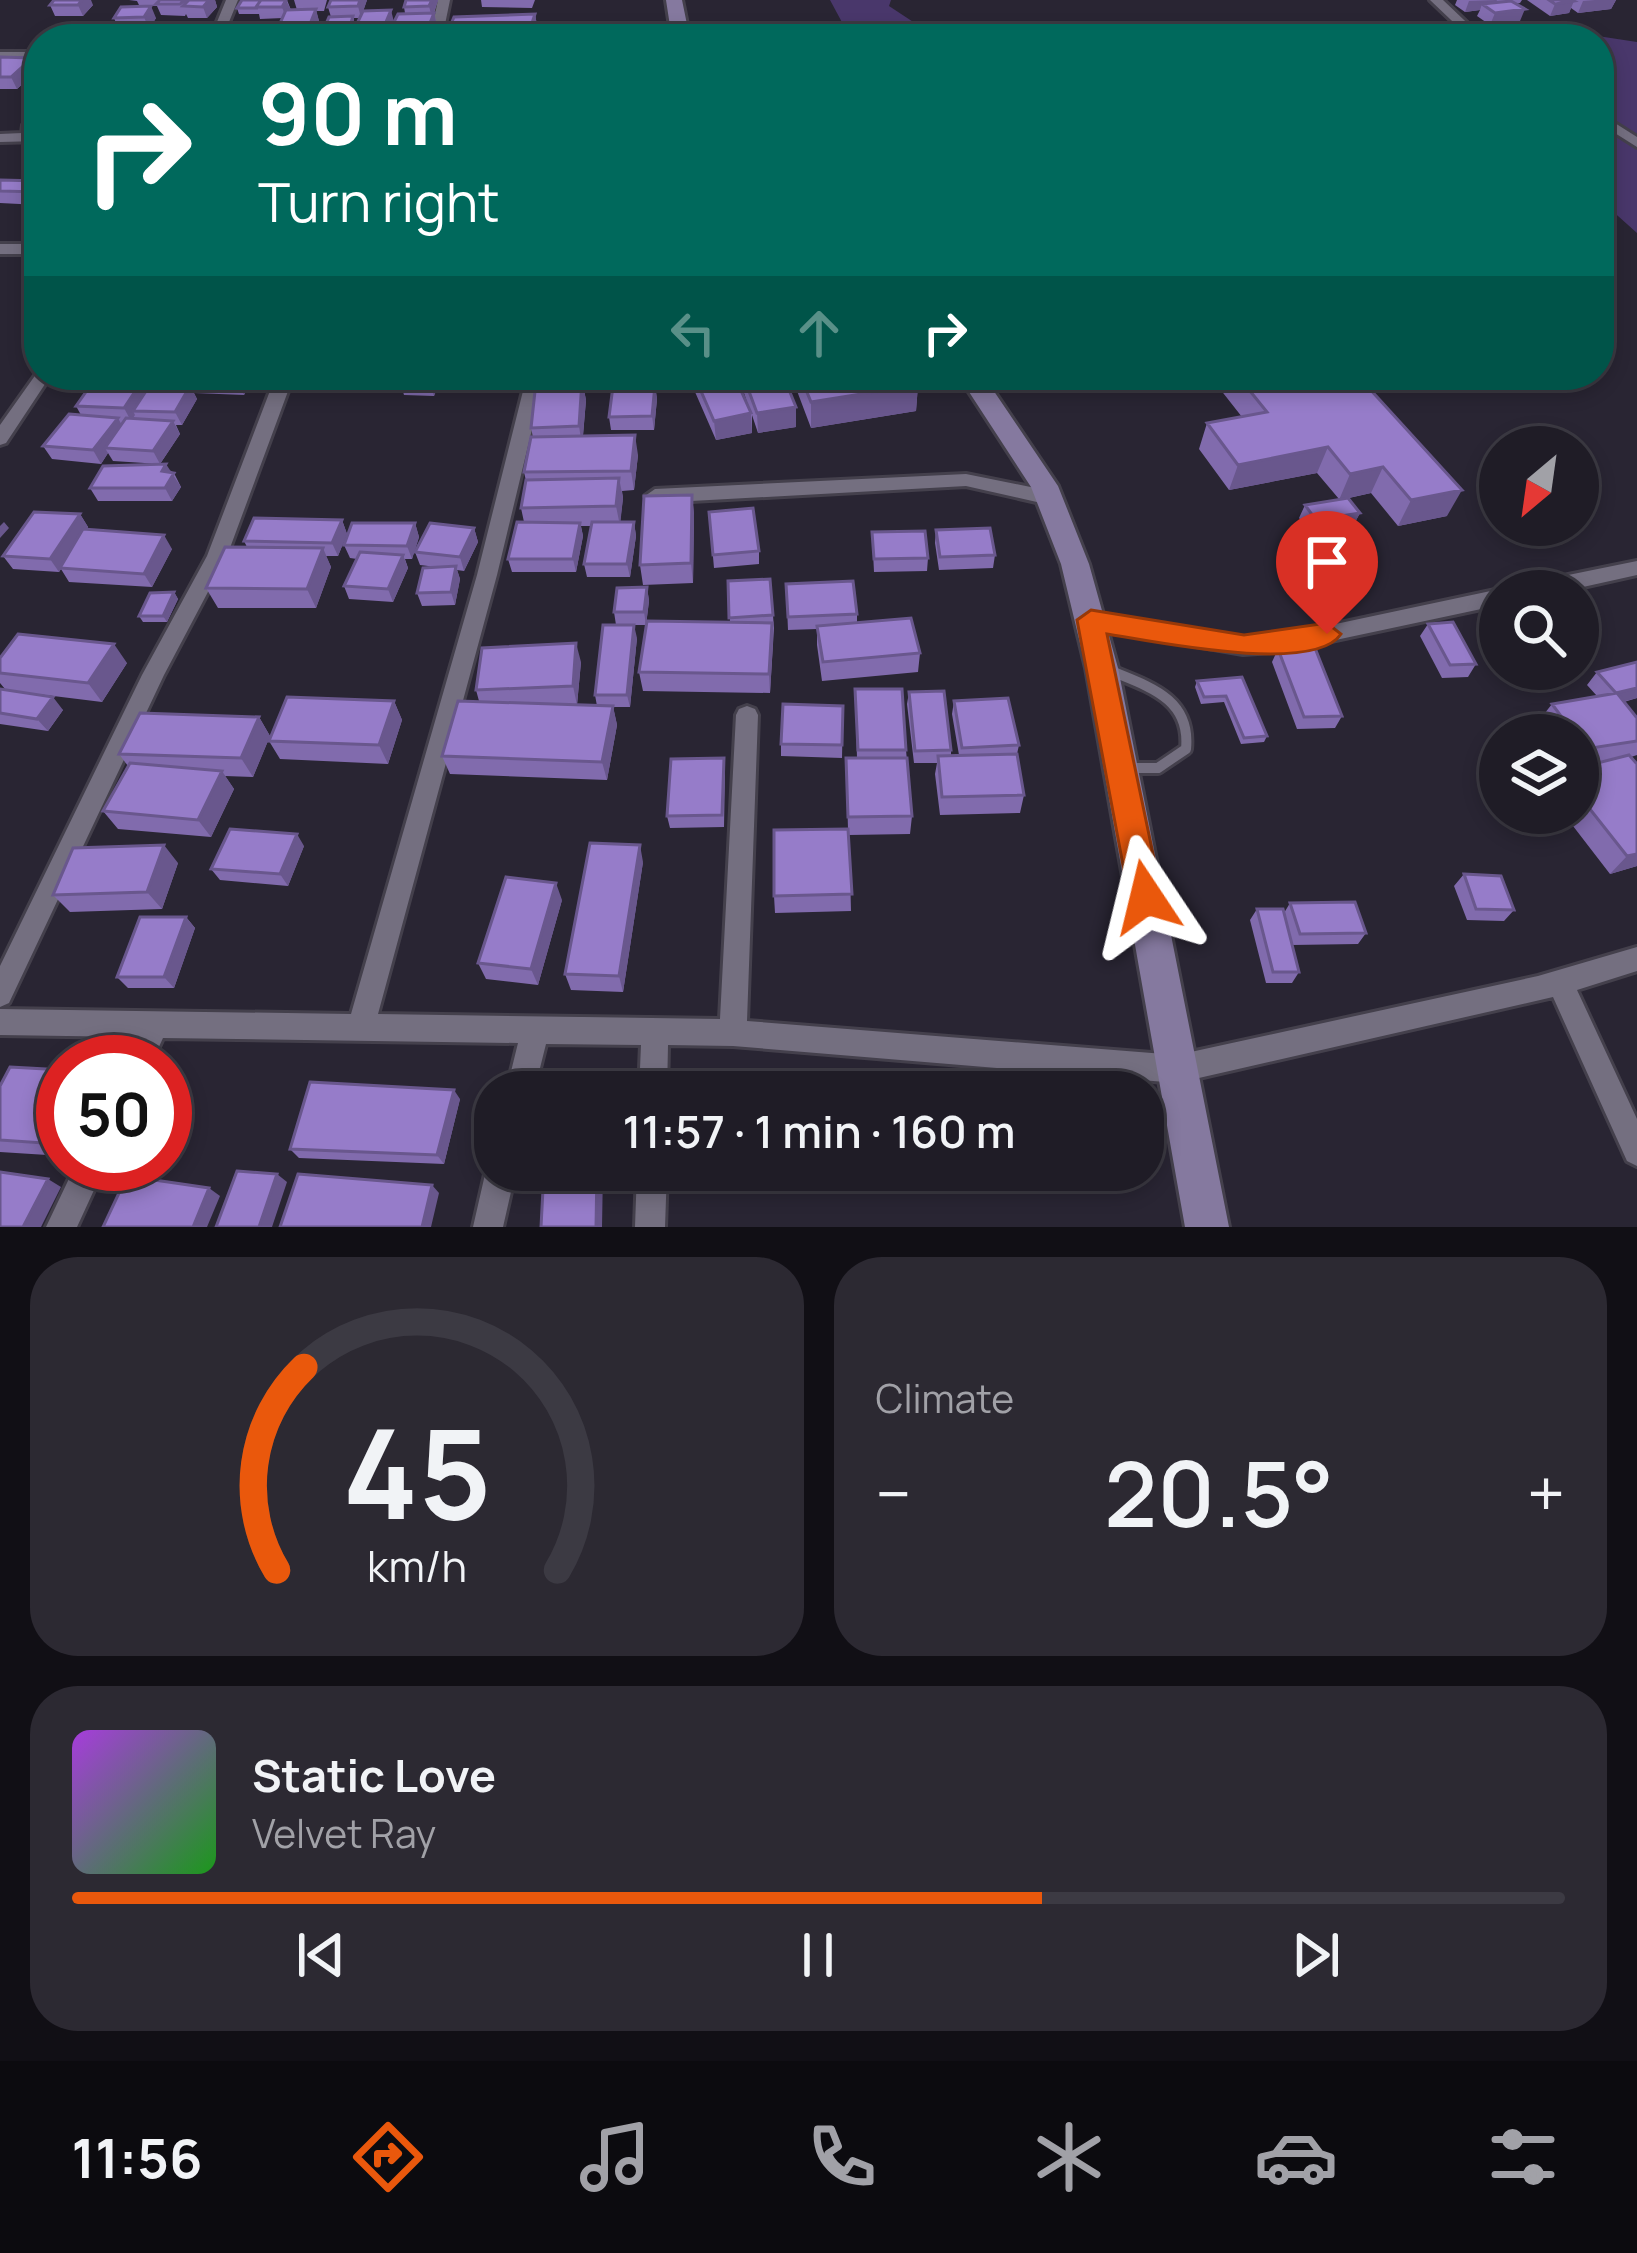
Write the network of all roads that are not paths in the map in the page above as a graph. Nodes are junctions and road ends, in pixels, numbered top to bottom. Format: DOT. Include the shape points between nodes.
graph roads {
  1 [pos="1436,0"];
  2 [pos="1462,24"];
  3 [pos="32,390"];
  4 [pos="280,390"];
  5 [pos="532,390"];
  6 [pos="981,390"];
  7 [pos="0,440"];
  8 [pos="655,496"];
  9 [pos="1050,498"];
  10 [pos="1637,568"];
  11 [pos="1599,576"];
  12 [pos="1479,601"];
  13 [pos="1091,620"];
  14 [pos="1102,668"];
  15 [pos="747,715"];
  16 [pos="1122,768"];
  17 [pos="1637,959"];
  18 [pos="1560,982"];
  19 [pos="0,994"];
  20 [pos="0,1022"];
  21 [pos="155,1025"];
  22 [pos="360,1029"];
  23 [pos="535,1032"];
  24 [pos="655,1032"];
  25 [pos="733,1033"];
  26 [pos="150,1035"];
  27 [pos="1178,1069"];
  28 [pos="525,1071"];
  29 [pos="654,1071"];
  30 [pos="1637,1151"];
  31 [pos="78,1191"];
  32 [pos="497,1191"];
  33 [pos="651,1191"];
  34 [pos="61,1227"];
  35 [pos="488,1227"];
  36 [pos="650,1227"];
  37 [pos="1207,1227"];
  1 -- 2 [label="street"];
  3 -- 7 [label="street"];
  4 -- 19 [label="street" via="231,525"];
  5 -- 22 [label="street"];
  6 -- 9 [label="main road"];
  8 -- 9 [label="street" via="966,480"];
  9 -- 13 [label="main road"];
  10 -- 11 [label="street"];
  12 -- 13 [label="street" via="1244,646"];
  13 -- 14 [label="main road"];
  14 -- 16 [label="main road"];
  14 -- 16 [label="lane" via="1165,695 1190,730 1186,749 1158,768"];
  15 -- 25 [label="street"];
  16 -- 27 [label="main road"];
  17 -- 18 [label="street"];
  18 -- 27 [label="street"];
  18 -- 30 [label="street"];
  20 -- 21 [label="street"];
  21 -- 22 [label="street"];
  21 -- 26 [label="street"];
  22 -- 23 [label="street"];
  23 -- 24 [label="street"];
  23 -- 28 [label="street"];
  24 -- 25 [label="street"];
  24 -- 29 [label="street"];
  25 -- 27 [label="street"];
  27 -- 37 [label="main road"];
  31 -- 34 [label="street"];
  32 -- 35 [label="street"];
  33 -- 36 [label="street"];
}
